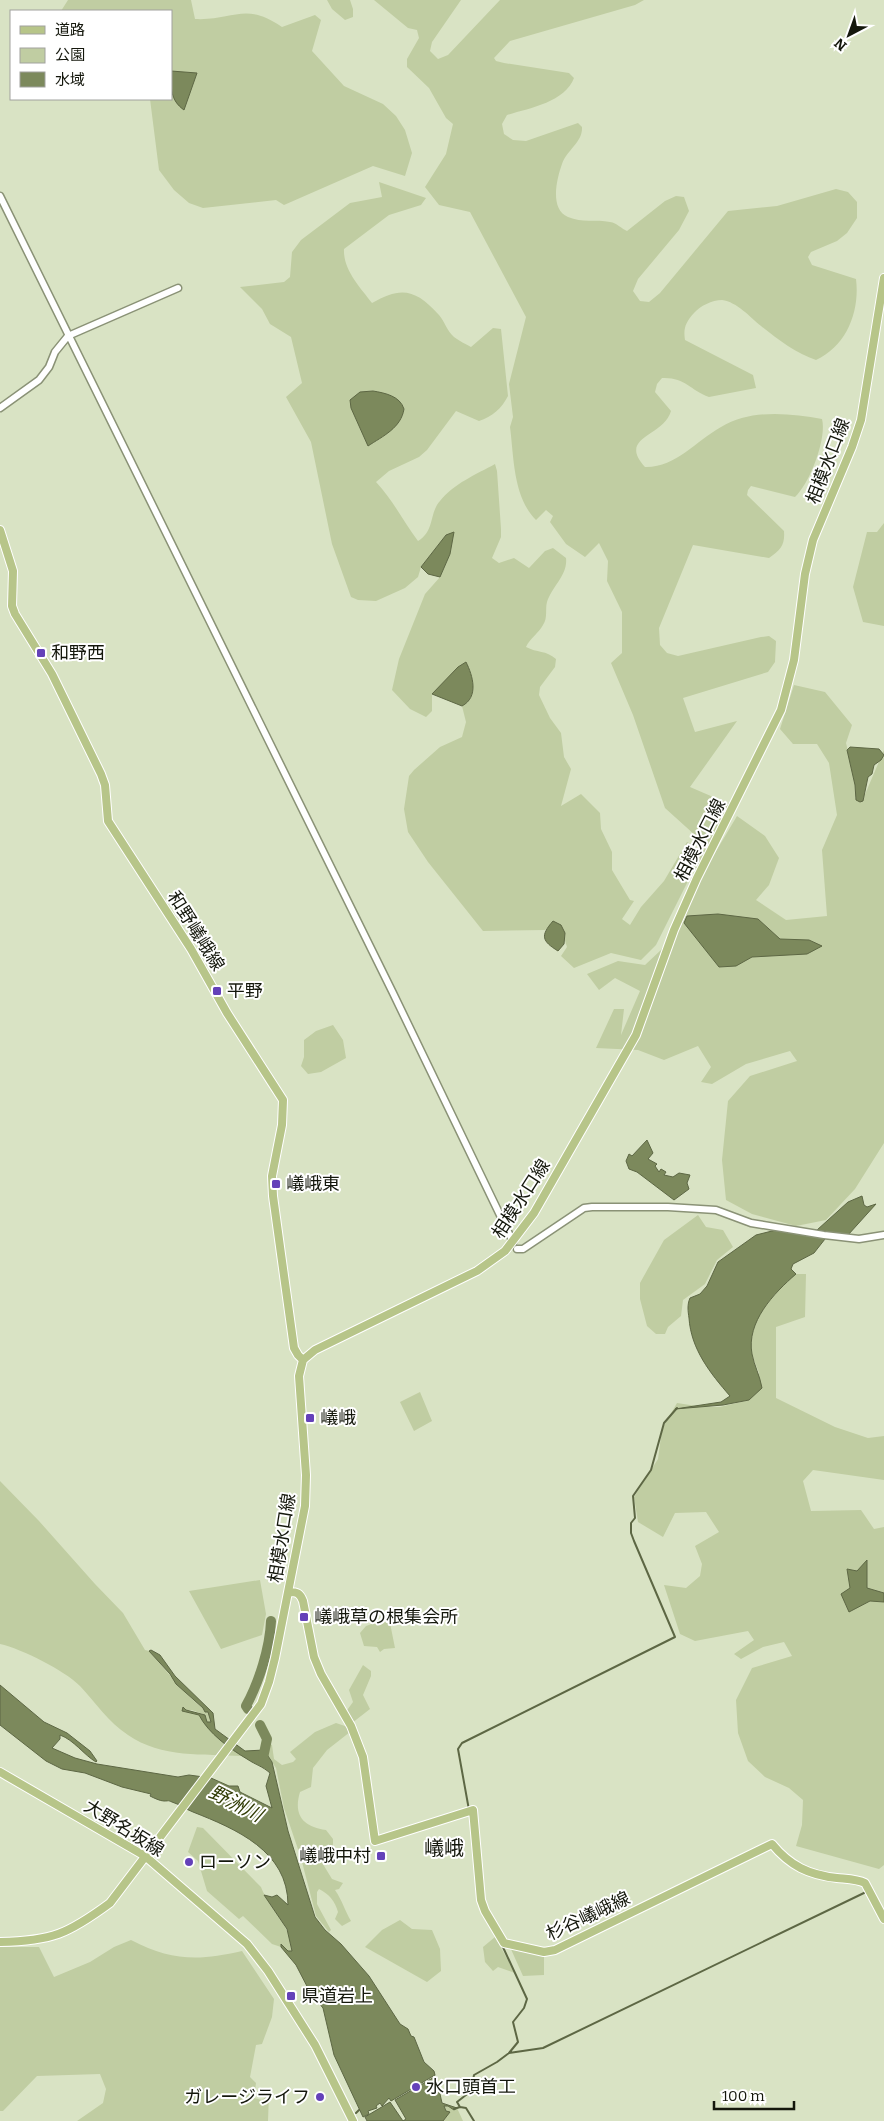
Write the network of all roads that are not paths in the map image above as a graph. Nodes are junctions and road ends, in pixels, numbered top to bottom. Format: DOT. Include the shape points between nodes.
graph roads {
  1 [pos="0,196"];
  2 [pos="884,278"];
  3 [pos="178,288"];
  4 [pos="68,336"];
  5 [pos="0,408"];
  6 [pos="0,530"];
  7 [pos="884,1234"];
  8 [pos="515,1245"];
  9 [pos="303,1360"];
  10 [pos="289,1592"];
  11 [pos="0,1772"];
  12 [pos="145,1856"];
  13 [pos="884,1919"];
  14 [pos="0,1942"];
  15 [pos="353,2121"];
  1 -- 4 [label="street"];
  2 -- 8 [label="main road, 相模水口線" via="861,420 813,540 805,574 794,660 781,710 680,917 636,1035"];
  3 -- 4 [label="street"];
  4 -- 5 [label="street" via="39,380"];
  4 -- 8 [label="street"];
  6 -- 9 [label="main road, 和野嶬峨線" via="13,571 12,606 52,674 101,774 108,821 191,948 283,1100 282,1125 272,1176 273,1196 294,1348"];
  7 -- 8 [label="street" via="858,1239 824,1235 751,1223 716,1210 668,1206 592,1207 584,1208 523,1249"];
  8 -- 9 [label="main road, 相模水口線" via="483,1268 352,1331"];
  9 -- 10 [label="main road, 相模水口線" via="298,1376 306,1475 305,1506"];
  10 -- 12 [label="main road, 相模水口線" via="269,1682 260,1704"];
  10 -- 13 [label="main road, 杉谷嶬峨線" via="296,1592 304,1601 320,1674 351,1726 363,1757 375,1841 473,1810 482,1900 504,1943 544,1952 555,1950 772,1844 806,1872 865,1883"];
  11 -- 12 [label="main road, 大野名坂線"];
  12 -- 14 [label="main road, 相模水口線" via="110,1903 81,1925 46,1938"];
  12 -- 15 [label="main road, 大野名坂線" via="256,1953 315,2045"];
}
